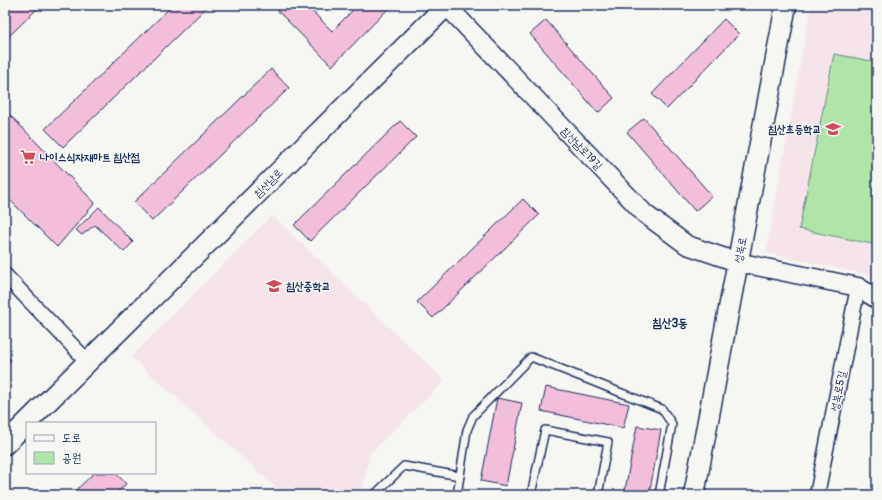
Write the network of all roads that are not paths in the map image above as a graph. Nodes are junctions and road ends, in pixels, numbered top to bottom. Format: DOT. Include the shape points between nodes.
graph roads {
  1 [pos="447,5"];
  2 [pos="786,5"];
  3 [pos="737,262"];
  4 [pos="5,274"];
  5 [pos="858,287"];
  6 [pos="877,300"];
  7 [pos="88,362"];
  8 [pos="27,422"];
  9 [pos="26,423"];
  10 [pos="5,444"];
  11 [pos="460,476"];
  12 [pos="374,495"];
  13 [pos="457,495"];
  14 [pos="531,495"];
  15 [pos="598,495"];
  16 [pos="659,495"];
  17 [pos="694,495"];
  18 [pos="817,495"];
  1 -- 3 [label="street, 침산남로19길" via="645,214 687,246"];
  1 -- 7 [label="main road, 침산남로"];
  2 -- 3 [label="main road, 성북로"];
  3 -- 5 [label="street"];
  3 -- 17 [label="main road, 성북로"];
  4 -- 7 [label="street"];
  5 -- 6 [label="street"];
  5 -- 18 [label="street, 성북로5길"];
  7 -- 8 [label="main road, 침산남로"];
  9 -- 10 [label="main road, 침산남로"];
  11 -- 12 [label="lane" via="404,466"];
  11 -- 13 [label="lane"];
  11 -- 16 [label="lane" via="467,430 473,416 531,357 662,409 672,424"];
  14 -- 15 [label="lane" via="545,430 608,442"];
}
